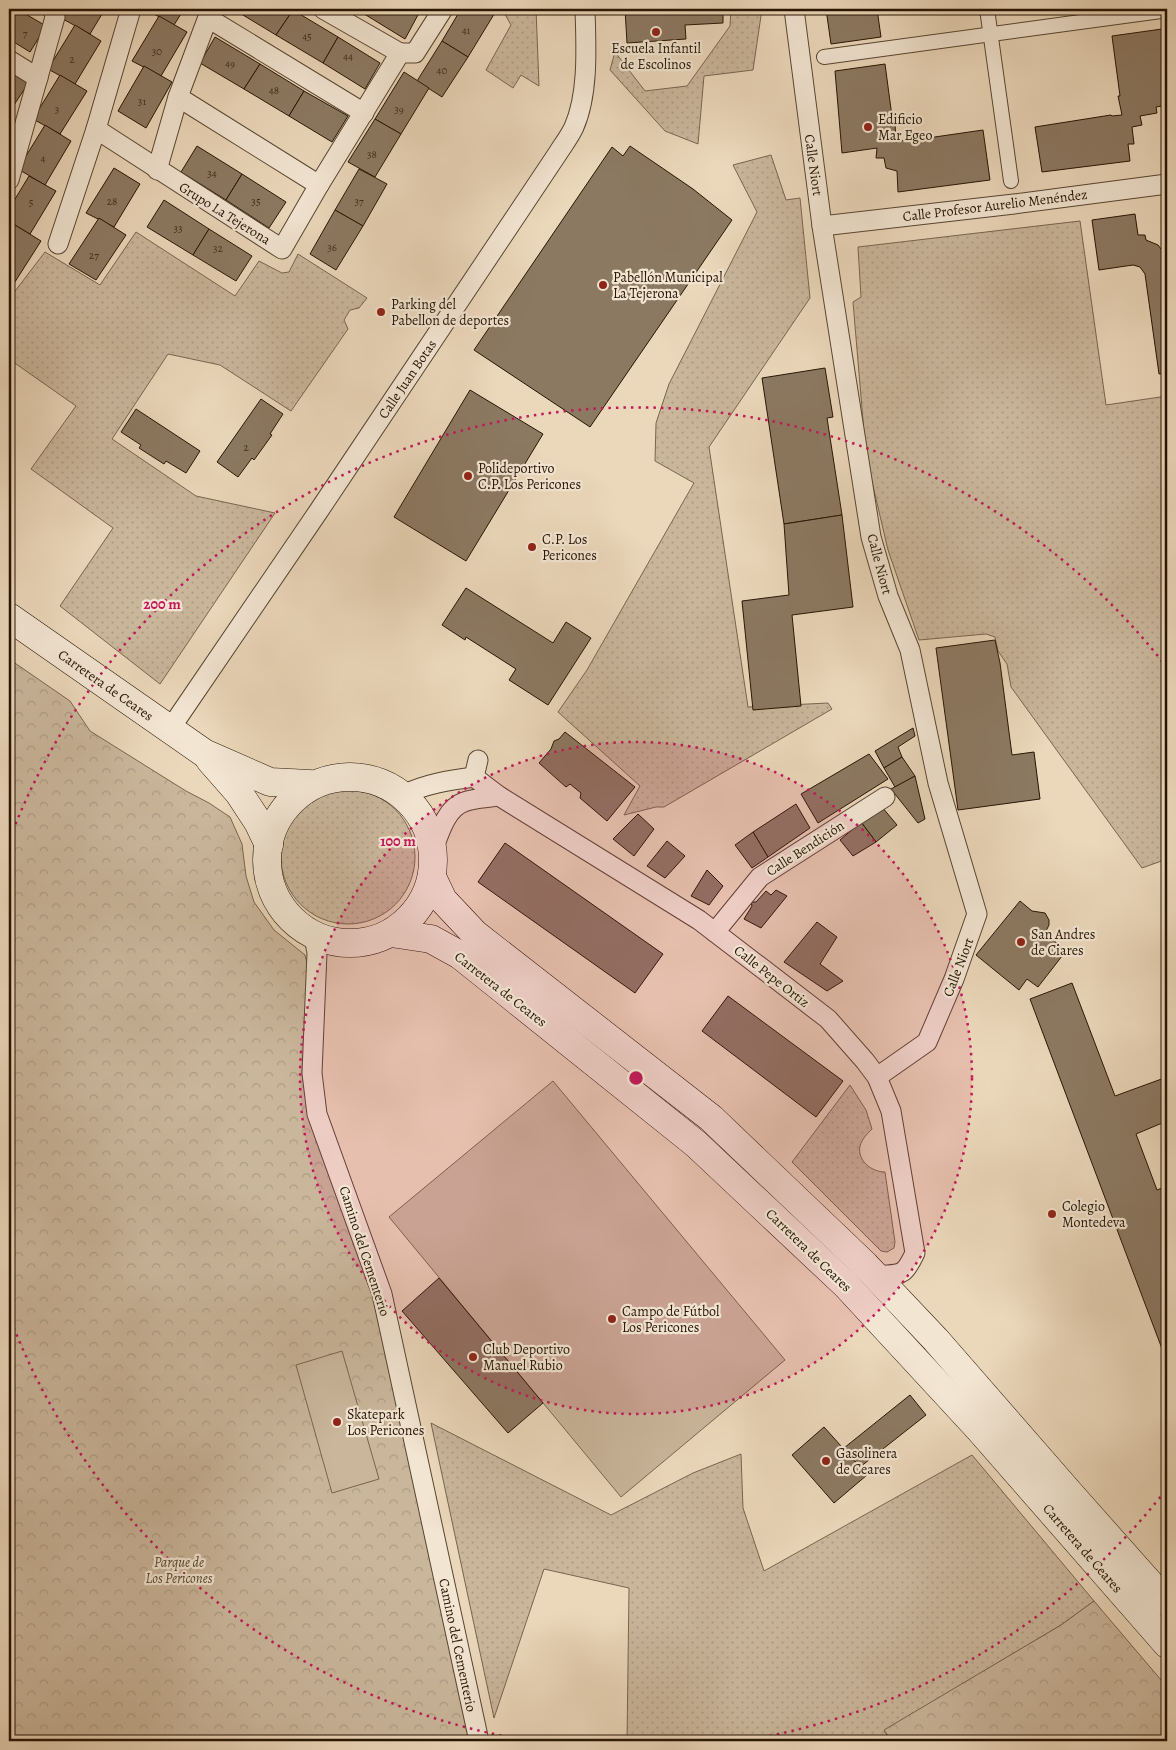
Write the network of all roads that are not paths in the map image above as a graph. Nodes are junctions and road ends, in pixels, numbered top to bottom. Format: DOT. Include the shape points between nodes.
graph roads {
  1 [pos="53,9"];
  2 [pos="131,9"];
  3 [pos="323,9"];
  4 [pos="443,9"];
  5 [pos="585,9"];
  6 [pos="794,9"];
  7 [pos="987,9"];
  8 [pos="1161,11"];
  9 [pos="210,13"];
  10 [pos="991,34"];
  11 [pos="400,53"];
  12 [pos="824,57"];
  13 [pos="9,60"];
  14 [pos="38,78"];
  15 [pos="178,98"];
  16 [pos="364,113"];
  17 [pos="16,127"];
  18 [pos="96,129"];
  19 [pos="157,170"];
  20 [pos="9,180"];
  21 [pos="1011,181"];
  22 [pos="1167,184"];
  23 [pos="319,185"];
  24 [pos="822,226"];
  25 [pos="58,244"];
  26 [pos="9,617"];
  27 [pos="170,729"];
  28 [pos="204,753"];
  29 [pos="310,784"];
  30 [pos="403,795"];
  31 [pos="499,796"];
  32 [pos="885,797"];
  33 [pos="269,845"];
  34 [pos="433,850"];
  35 [pos="432,877"];
  36 [pos="716,932"];
  37 [pos="390,933"];
  38 [pos="316,944"];
  39 [pos="877,1077"];
  40 [pos="876,1276"];
  41 [pos="1162,1595"];
  42 [pos="1167,1644"];
  43 [pos="479,1741"];
  1 -- 14 [label="street" via="55,17"];
  2 -- 18 [label="street"];
  3 -- 11 [label="street"];
  4 -- 11 [label="street" via="415,53"];
  5 -- 27 [label="street, Calle Juan Botas" via="583,94 574,126"];
  6 -- 24 [label="street, Calle Niort"];
  7 -- 10 [label="street"];
  8 -- 10 [label="street"];
  9 -- 15 [label="street"];
  9 -- 16 [label="street"];
  10 -- 12 [label="street"];
  10 -- 21 [label="street"];
  11 -- 16 [label="street, Grupo La Tejerona"];
  13 -- 14 [label="street"];
  14 -- 17 [label="street"];
  15 -- 19 [label="street"];
  15 -- 23 [label="street"];
  16 -- 23 [label="street, Grupo La Tejerona"];
  17 -- 20 [label="street"];
  18 -- 19 [label="street, Grupo La Tejerona"];
  18 -- 25 [label="street"];
  19 -- 23 [label="street, Grupo La Tejerona" via="282,249"];
  22 -- 24 [label="street, Calle Profesor Aurelio Menéndez"];
  24 -- 39 [label="street, Calle Niort" via="871,537 888,596 910,650 938,783 977,914 954,979 926,1042"];
  26 -- 27 [label="main road, Carretera de Ceares"];
  27 -- 28 [label="main road, Carretera de Ceares"];
  28 -- 29 [label="main road, Carretera de Ceares" via="270,782"];
  28 -- 33 [label="main road, Carretera de Ceares" via="240,793"];
  29 -- 30 [label="main road" via="354,777 380,782"];
  29 -- 33 [label="main road" via="286,807 272,830"];
  30 -- 31 [label="street, Calle Pepe Ortiz" via="417,788 454,780 476,769"];
  30 -- 34 [label="main road" via="418,811 428,830"];
  31 -- 34 [label="street" via="463,802 454,808"];
  31 -- 36 [label="street, Calle Pepe Ortiz"];
  32 -- 36 [label="street, Calle Bendición" via="760,877"];
  33 -- 38 [label="main road" via="266,854 268,879 278,902"];
  34 -- 35 [label="main road"];
  35 -- 37 [label="main road" via="424,899 410,919"];
  35 -- 40 [label="main road, Carretera de Ceares" via="443,900 476,934 711,1118"];
  36 -- 39 [label="street, Calle Pepe Ortiz" via="828,1019"];
  37 -- 38 [label="main road" via="366,942"];
  37 -- 42 [label="main road, Carretera de Ceares" via="431,939 460,955 696,1144 880,1320"];
  38 -- 43 [label="street, Camino del Cementerio" via="312,1073 317,1114 382,1294"];
  39 -- 40 [label="street, Calle Pepe Ortiz" via="891,1111 915,1253 903,1272"];
  40 -- 41 [label="main road, Carretera de Ceares"];
}
